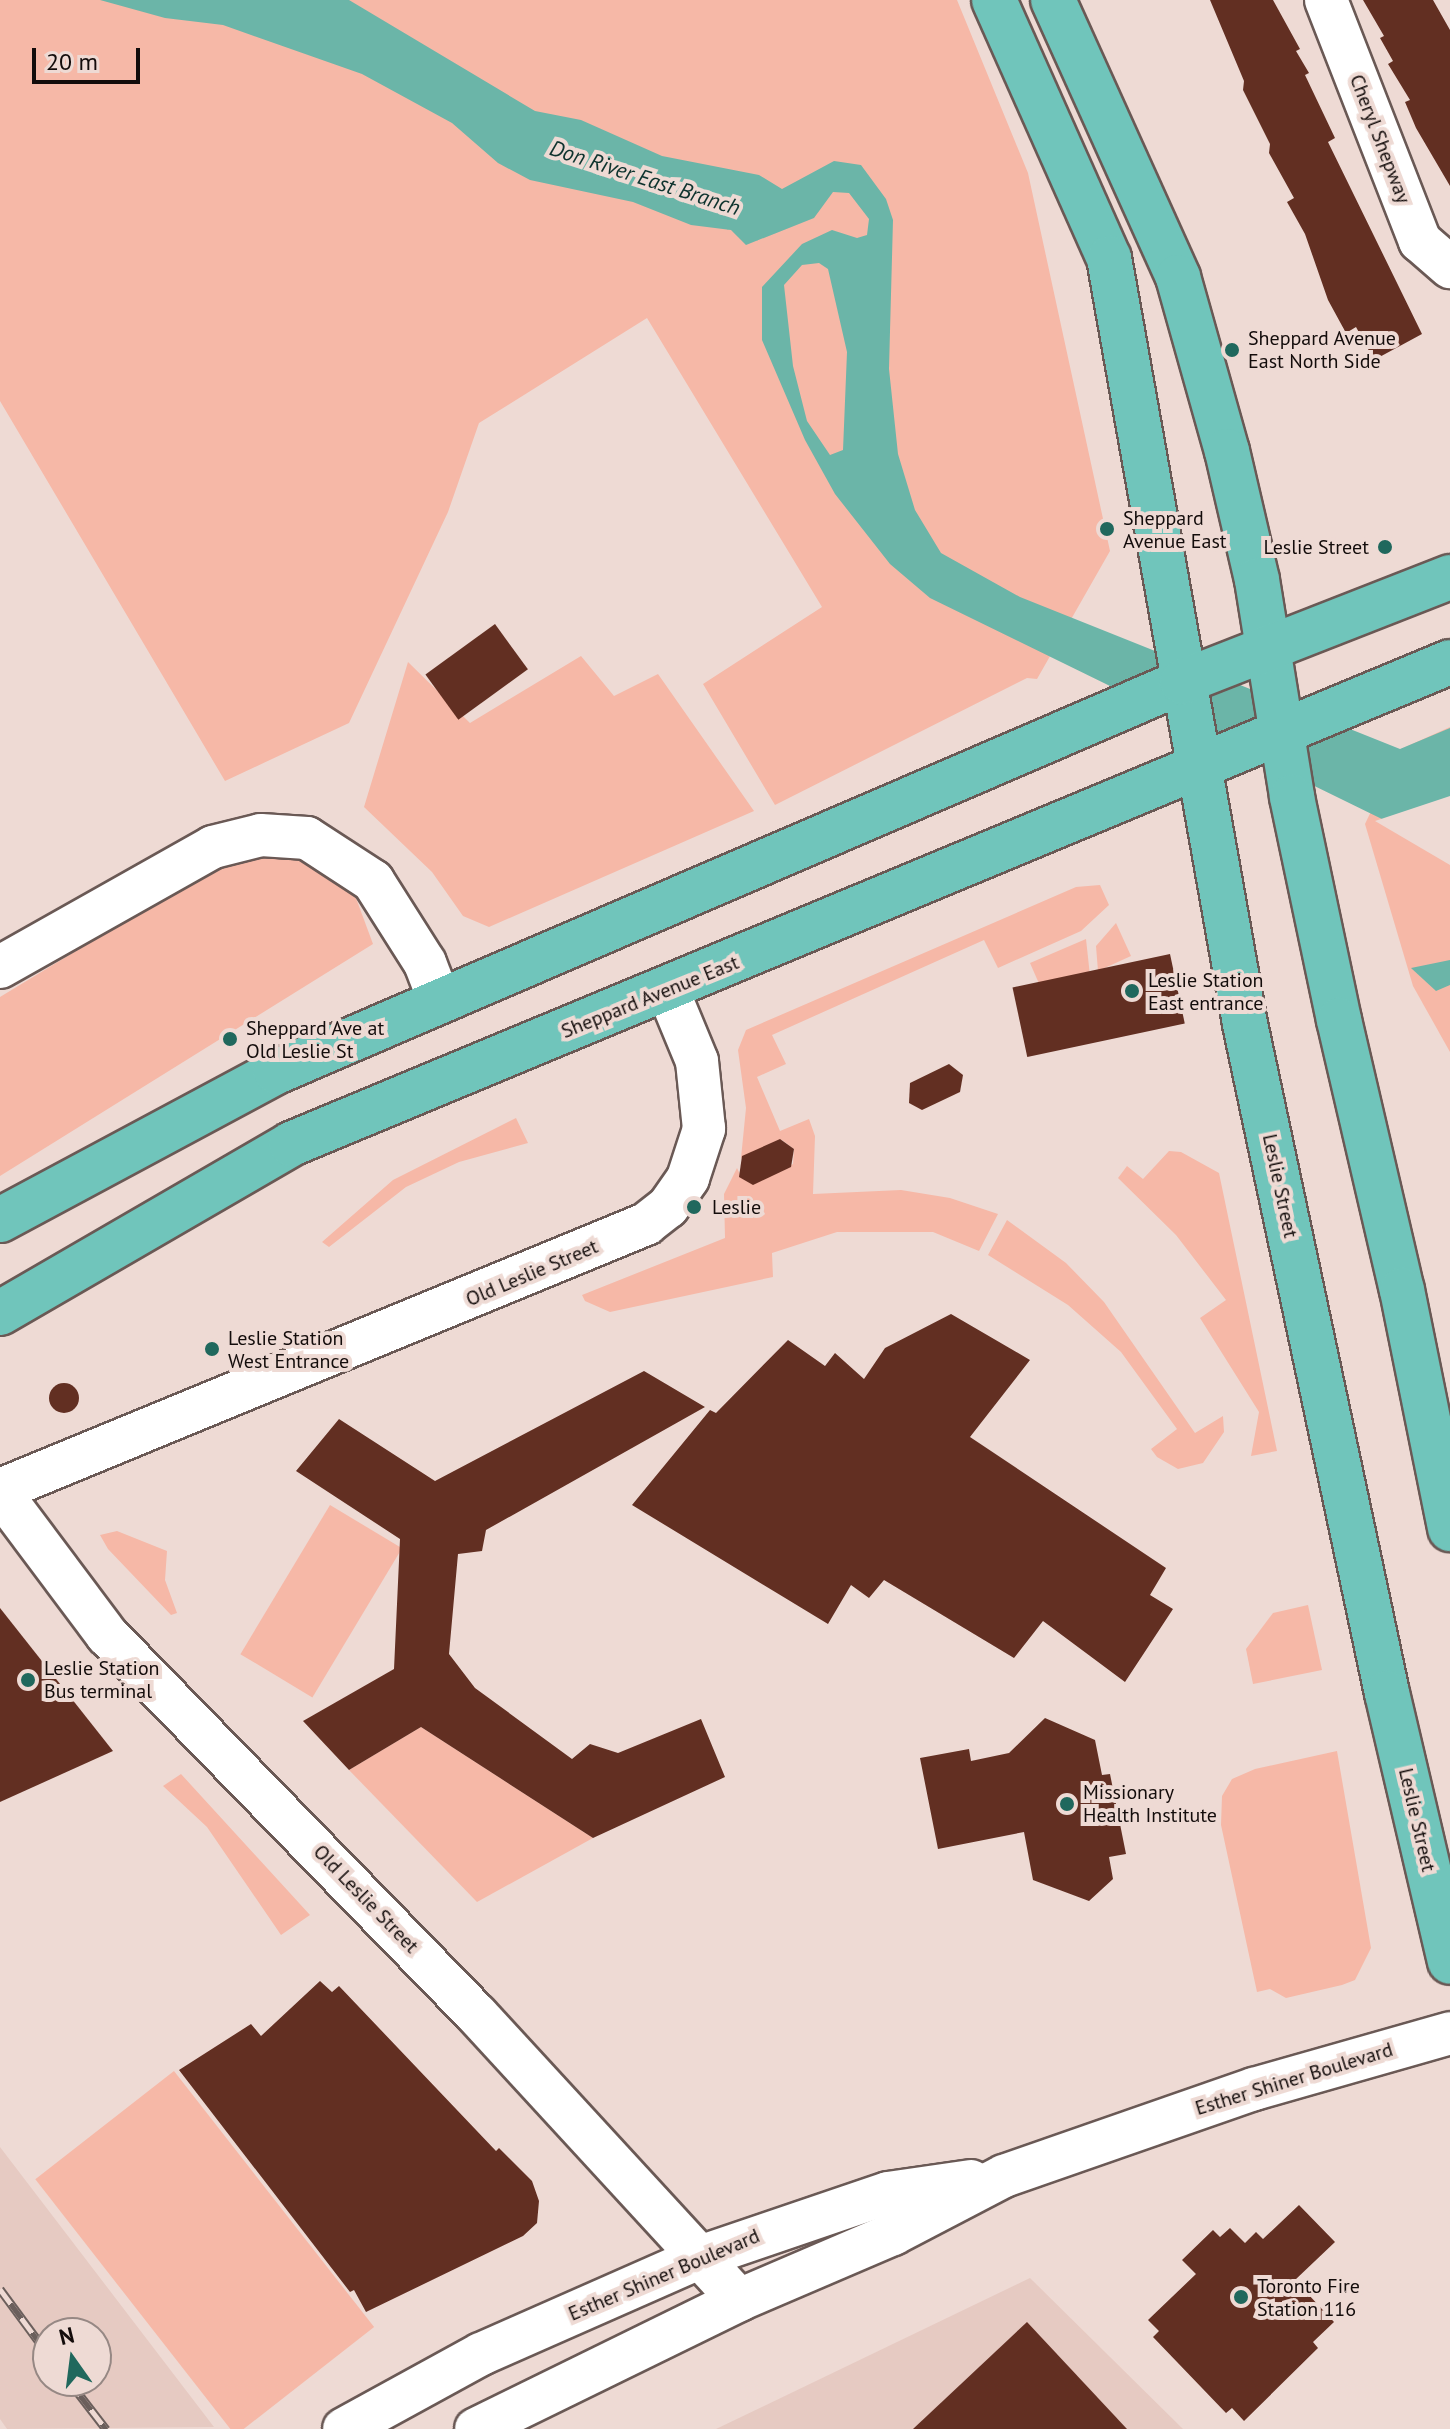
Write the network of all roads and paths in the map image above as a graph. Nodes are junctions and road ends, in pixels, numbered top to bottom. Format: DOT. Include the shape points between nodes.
graph roads {
  1 [pos="994,0"];
  2 [pos="1053,0"];
  3 [pos="1326,0"];
  4 [pos="1450,267"];
  5 [pos="1450,577"];
  6 [pos="1268,648"];
  7 [pos="1450,662"];
  8 [pos="1182,682"];
  9 [pos="1281,735"];
  10 [pos="1198,768"];
  11 [pos="0,967"];
  12 [pos="668,991"];
  13 [pos="439,1000"];
  14 [pos="0,1220"];
  15 [pos="0,1313"];
  16 [pos="0,1491"];
  17 [pos="1450,1529"];
  18 [pos="1450,1962"];
  19 [pos="1450,2033"];
  20 [pos="1004,2176"];
  21 [pos="703,2256"];
  22 [pos="739,2300"];
  23 [pos="344,2429"];
  24 [pos="476,2429"];
  1 -- 8 [label="main road, Leslie Street" via="1109,258"];
  2 -- 6 [label="main road" via="1178,277 1227,451"];
  3 -- 4 [label="street, Cheryl Shepway" via="1420,241"];
  5 -- 6 [label="main road"];
  6 -- 8 [label="main road"];
  6 -- 9 [label="main road"];
  7 -- 9 [label="main road, Sheppard Avenue East"];
  8 -- 10 [label="main road, Leslie Street"];
  8 -- 13 [label="main road"];
  9 -- 10 [label="main road, Sheppard Avenue East"];
  9 -- 17 [label="main road"];
  10 -- 12 [label="main road, Sheppard Avenue East"];
  10 -- 18 [label="main road, Leslie Street" via="1245,1024 1387,1693"];
  11 -- 13 [label="street" via="213,847 261,835 307,838 373,881 425,963"];
  12 -- 15 [label="main road, Sheppard Avenue East" via="291,1144"];
  12 -- 16 [label="street, Old Leslie Street" via="697,1061 704,1129 688,1178 668,1207 646,1224"];
  13 -- 14 [label="main road" via="276,1072"];
  16 -- 21 [label="street, Old Leslie Street" via="107,1635"];
  19 -- 20 [label="street, Esther Shiner Boulevard" via="1254,2089"];
  20 -- 21 [label="street, Esther Shiner Boulevard" via="888,2193"];
  20 -- 22 [label="street, Esther Shiner Boulevard" via="893,2234"];
  21 -- 22 [label="street, Old Leslie Street"];
  21 -- 23 [label="street, Esther Shiner Boulevard" via="481,2354"];
  22 -- 24 [label="street, Esther Shiner Boulevard"];
}
